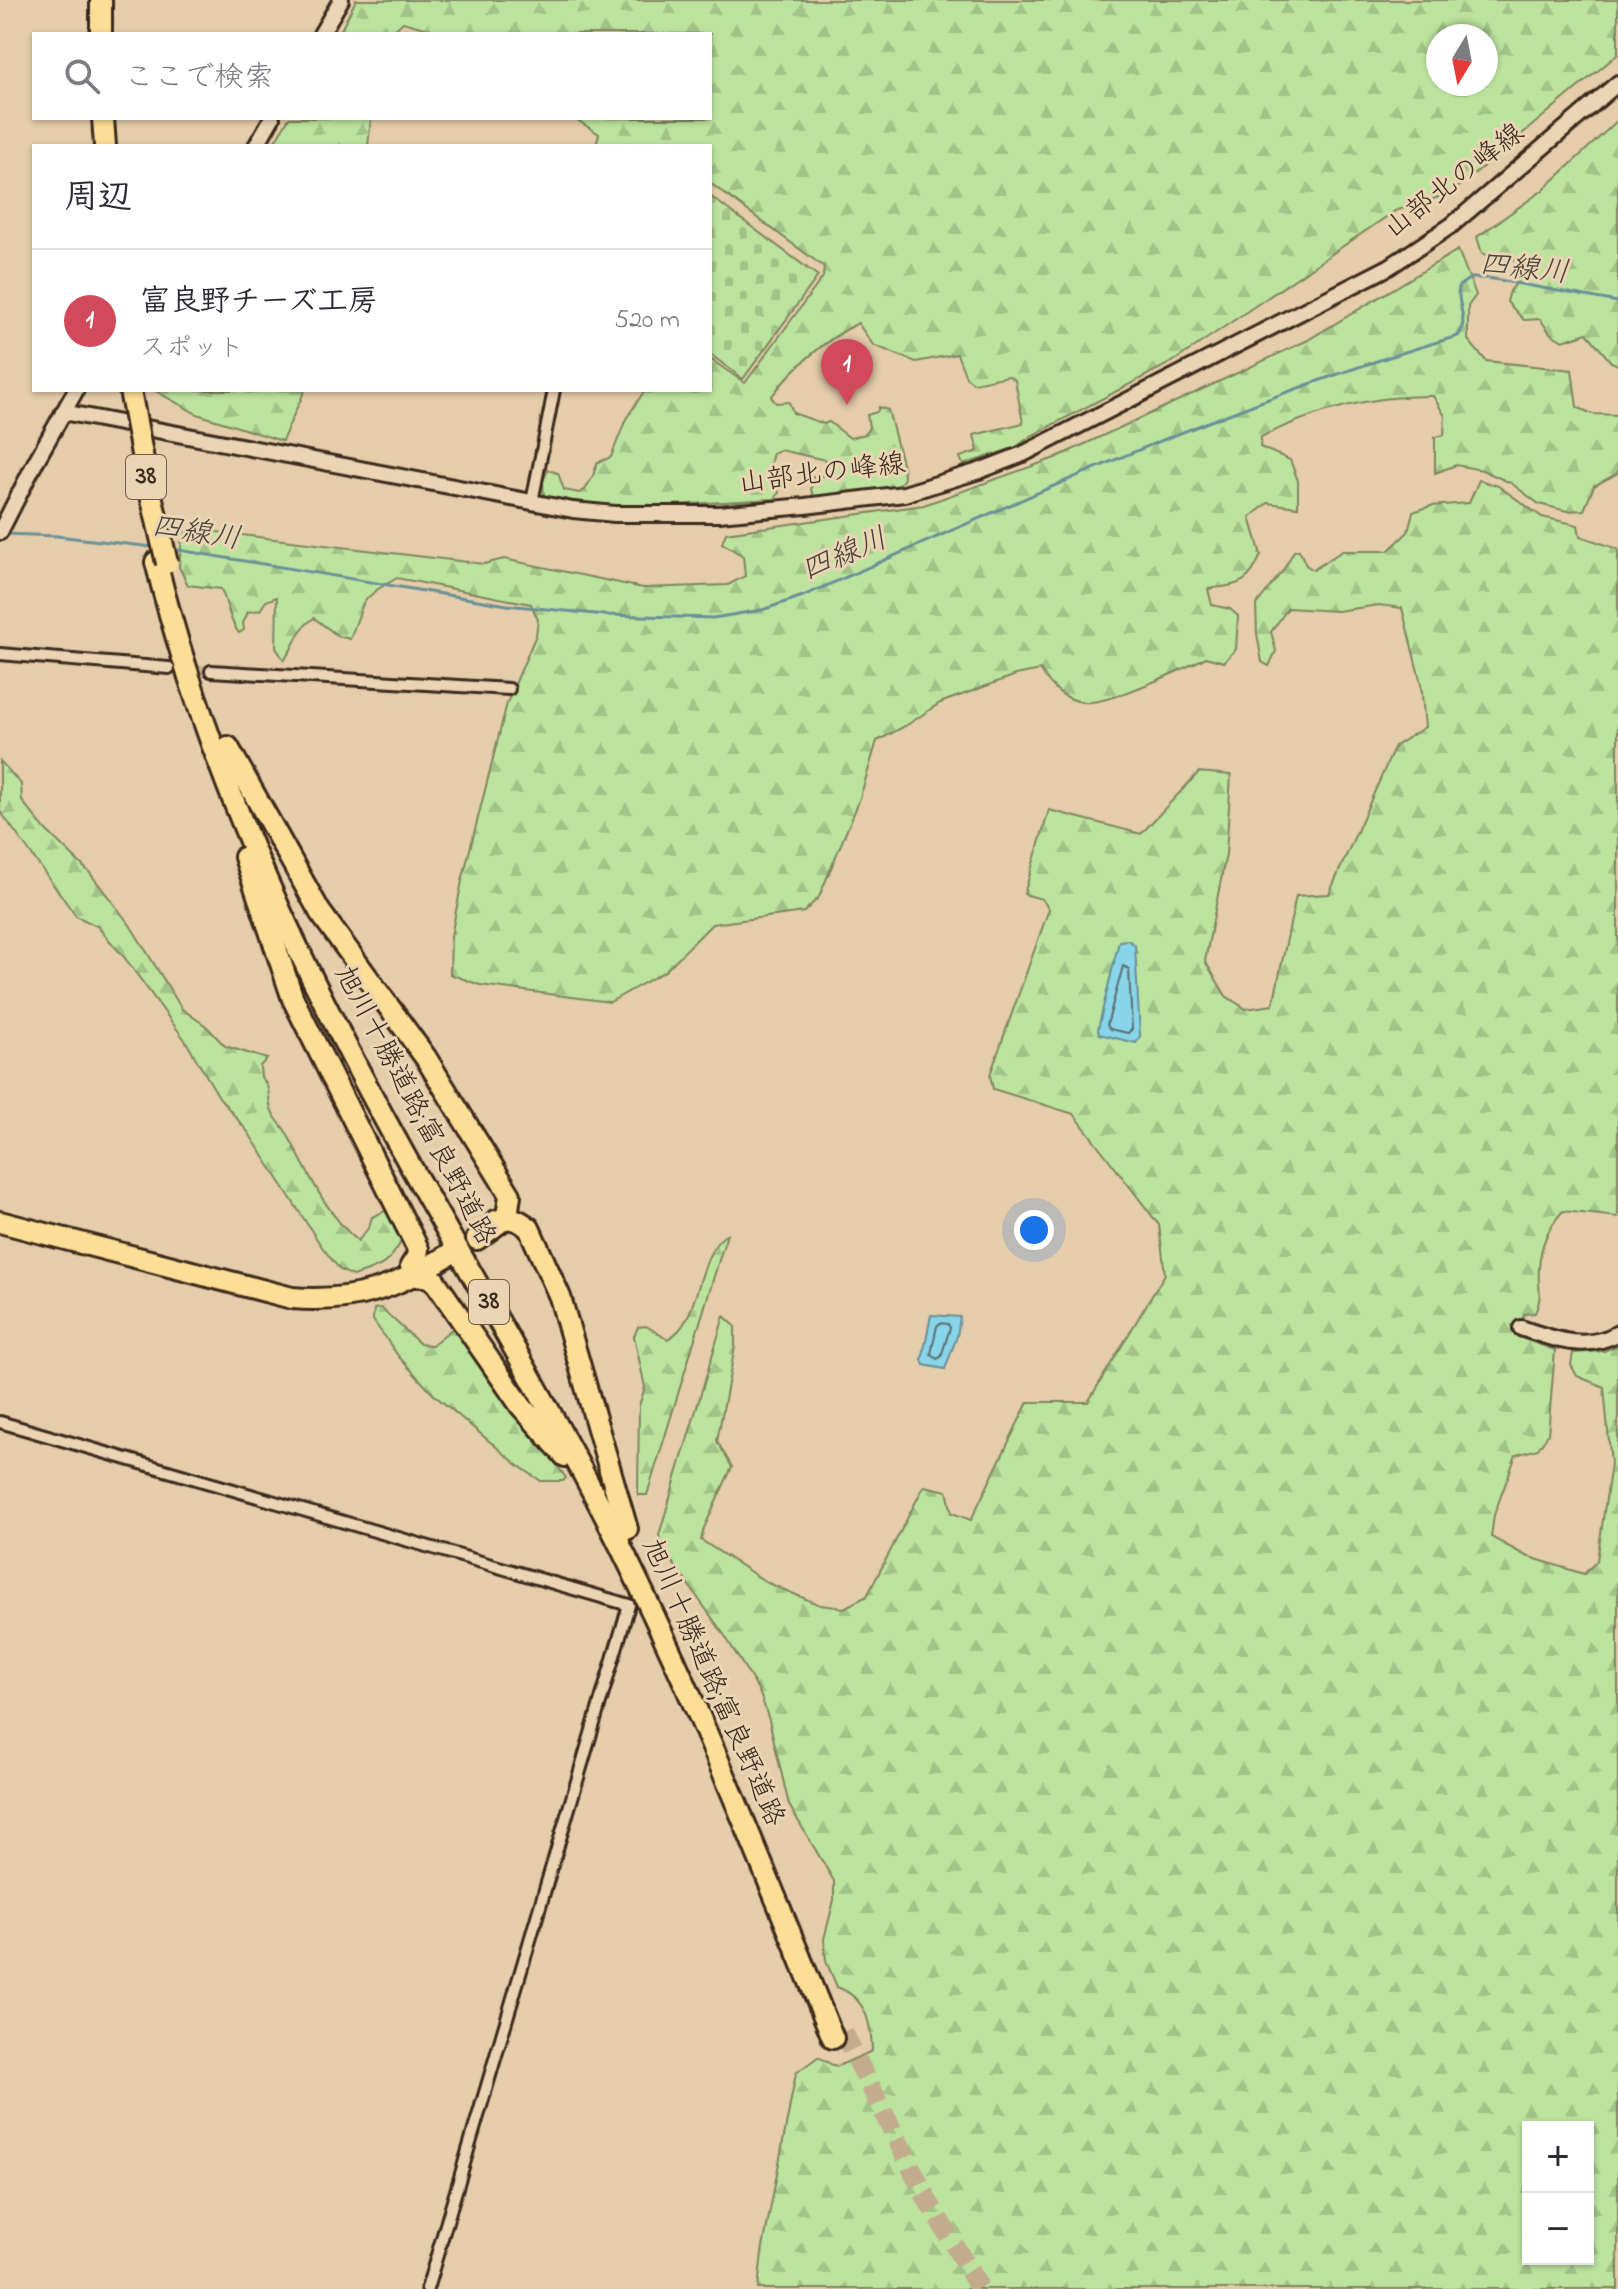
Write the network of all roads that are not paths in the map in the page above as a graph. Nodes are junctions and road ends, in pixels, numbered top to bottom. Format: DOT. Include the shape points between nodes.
graph roads {
  1 [pos="90,0"];
  2 [pos="101,0"];
  3 [pos="341,0"];
  4 [pos="90,32"];
  5 [pos="101,32"];
  6 [pos="322,32"];
  7 [pos="1618,83"];
  8 [pos="91,120"];
  9 [pos="103,120"];
  10 [pos="271,120"];
  11 [pos="93,144"];
  12 [pos="105,144"];
  13 [pos="257,144"];
  14 [pos="75,392"];
  15 [pos="120,392"];
  16 [pos="130,392"];
  17 [pos="554,392"];
  18 [pos="63,412"];
  19 [pos="532,502"];
  20 [pos="2,528"];
  21 [pos="162,563"];
  22 [pos="0,654"];
  23 [pos="169,668"];
  24 [pos="211,671"];
  25 [pos="509,689"];
  26 [pos="221,749"];
  27 [pos="507,1217"];
  28 [pos="6,1219"];
  29 [pos="474,1235"];
  30 [pos="448,1251"];
  31 [pos="414,1271"];
  32 [pos="1521,1328"];
  33 [pos="1618,1333"];
  34 [pos="0,1422"];
  35 [pos="587,1480"];
  36 [pos="627,1529"];
  37 [pos="427,2289"];
  1 -- 4 [label="highway"];
  2 -- 5 [label="highway"];
  3 -- 6 [label="main road"];
  7 -- 19 [label="main road, 山部北の峰線" via="1452,225 1389,267 979,471 863,501 719,514 615,514"];
  8 -- 11 [label="highway"];
  9 -- 12 [label="highway"];
  10 -- 13 [label="main road"];
  14 -- 18 [label="main road"];
  15 -- 21 [label="highway, 旭川十勝道路;富良野道路 / 38"];
  16 -- 21 [label="highway, 旭川十勝道路;富良野道路 / 38, bridge"];
  17 -- 19 [label="street"];
  18 -- 19 [label="main road, 山部北の峰線"];
  18 -- 20 [label="main road"];
  21 -- 26 [label="highway, 旭川十勝道路;富良野道路 / 38" via="185,665"];
  22 -- 23 [label="street"];
  24 -- 25 [label="street"];
  26 -- 27 [label="highway, 38" via="320,912 426,1058 500,1175 510,1195"];
  26 -- 31 [label="highway" via="250,873 293,999 418,1249"];
  26 -- 35 [label="highway, 旭川十勝道路;富良野道路 / 38" via="257,858 336,1028"];
  26 -- 36 [label="highway, 旭川十勝道路;富良野道路 / 38" via="348,1023"];
  27 -- 29 [label="highway"];
  27 -- 36 [label="highway, 38" via="529,1228 560,1297"];
  28 -- 31 [label="highway, 38" via="292,1298 338,1300 387,1288"];
  30 -- 31 [label="highway, 38"];
  31 -- 35 [label="highway" via="434,1280 521,1406"];
  32 -- 33 [label="main road" via="1583,1344"];
  34 -- 37 [label="street" via="629,1605"];
  35 -- 36 [label="highway, 旭川十勝道路;富良野道路 / 38" via="655,1614 838,2035 716,1727"];
}
